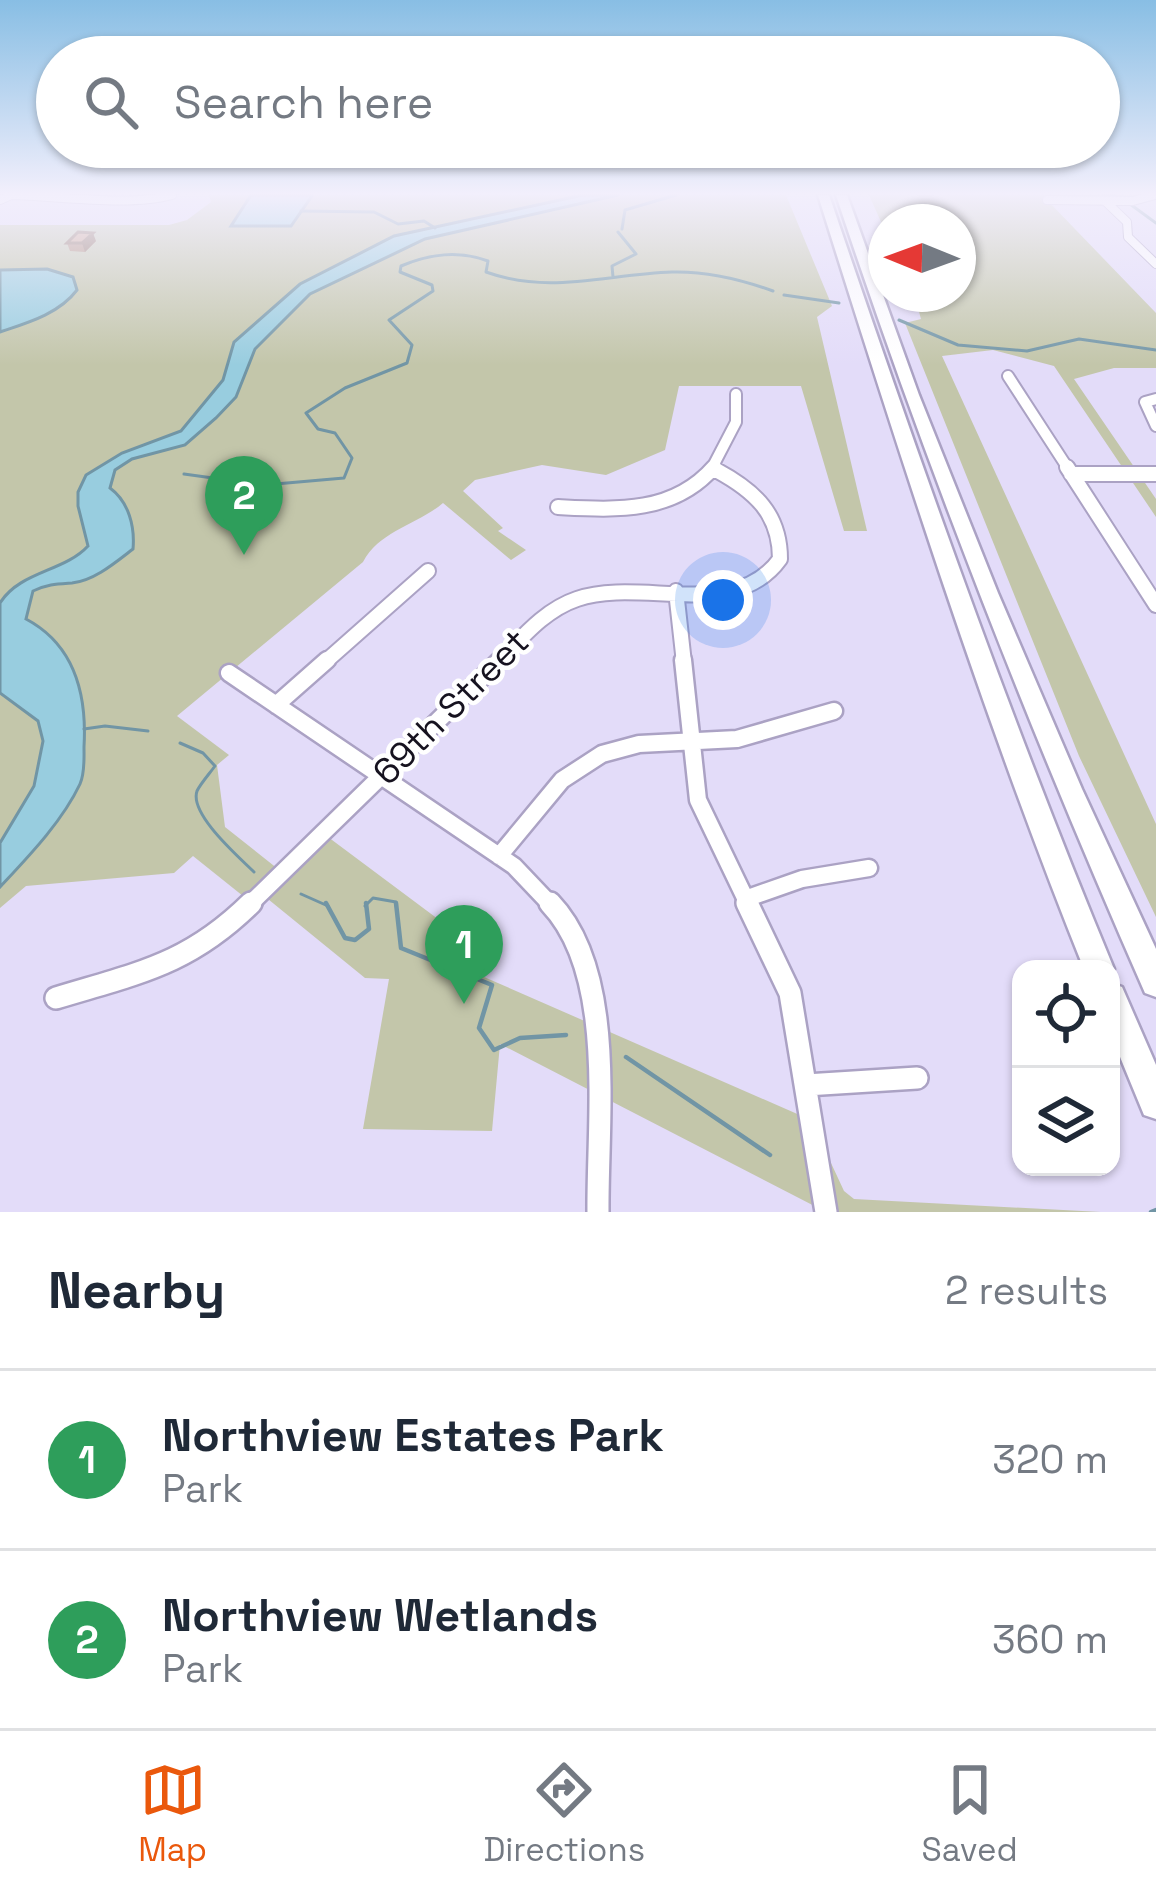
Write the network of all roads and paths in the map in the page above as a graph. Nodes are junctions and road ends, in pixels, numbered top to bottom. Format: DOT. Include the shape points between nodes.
graph roads {
  1 [pos="834,252"];
  2 [pos="842,252"];
  3 [pos="860,252"];
  4 [pos="864,252"];
  5 [pos="866,269"];
  6 [pos="860,305"];
  7 [pos="1008,376"];
  8 [pos="736,394"];
  9 [pos="1150,401"];
  10 [pos="1156,426"];
  11 [pos="716,470"];
  12 [pos="1071,473"];
  13 [pos="1156,474"];
  14 [pos="558,507"];
  15 [pos="428,571"];
  16 [pos="676,591"];
  17 [pos="1156,605"];
  18 [pos="229,673"];
  19 [pos="276,705"];
  20 [pos="834,710"];
  21 [pos="691,743"];
  22 [pos="382,776"];
  23 [pos="500,856"];
  24 [pos="869,868"];
  25 [pos="746,899"];
  26 [pos="1095,960"];
  27 [pos="1156,982"];
  28 [pos="56,998"];
  29 [pos="1120,1019"];
  30 [pos="917,1078"];
  31 [pos="806,1085"];
  32 [pos="1156,1103"];
  33 [pos="598,1212"];
  34 [pos="826,1212"];
  1 -- 6 [label="highway"];
  2 -- 6 [label="highway"];
  3 -- 5 [label="highway"];
  4 -- 5 [label="highway"];
  5 -- 27 [label="highway" via="1058,763"];
  6 -- 26 [label="highway" via="970,638"];
  7 -- 12 [label="street"];
  8 -- 11 [label="street" via="741,408"];
  9 -- 10 [label="street"];
  11 -- 14 [label="street" via="696,489 658,504"];
  11 -- 16 [label="street, 69th Street" via="768,512 780,555 770,574 745,589"];
  12 -- 13 [label="street"];
  12 -- 17 [label="street"];
  15 -- 19 [label="street"];
  16 -- 21 [label="street"];
  16 -- 22 [label="street, 69th Street" via="606,592 550,611"];
  18 -- 19 [label="street"];
  19 -- 22 [label="street"];
  20 -- 21 [label="street" via="737,740"];
  21 -- 23 [label="street" via="639,744 586,762"];
  21 -- 25 [label="street" via="698,800"];
  22 -- 23 [label="street"];
  22 -- 28 [label="street, 69th Street" via="214,939 169,964"];
  23 -- 33 [label="street" via="559,913 591,986"];
  24 -- 25 [label="street"];
  25 -- 31 [label="street" via="790,993"];
  29 -- 32 [label="highway"];
  30 -- 31 [label="street"];
  31 -- 34 [label="street"];
}
